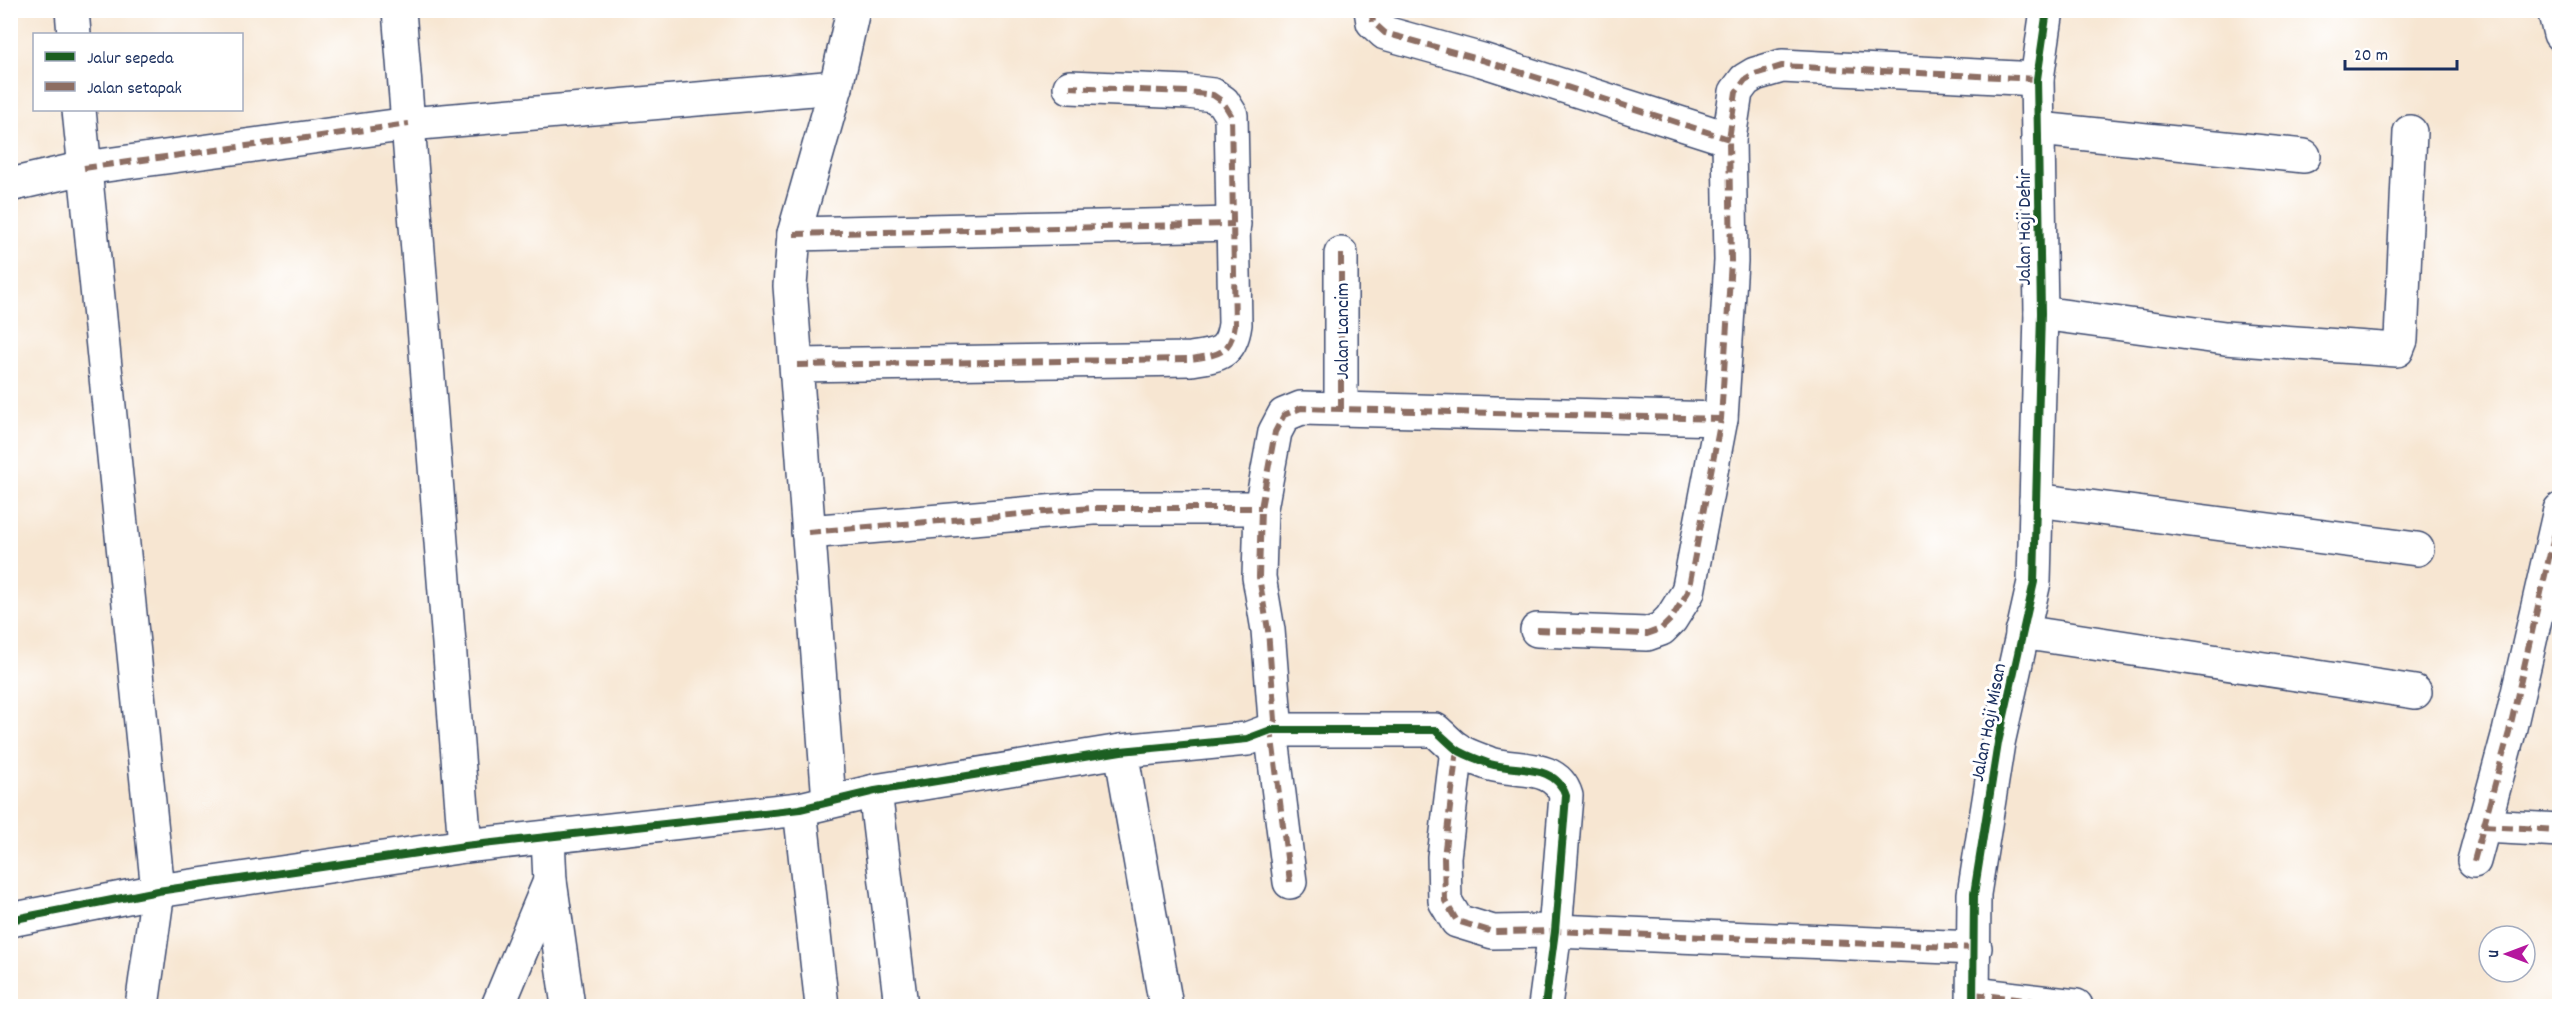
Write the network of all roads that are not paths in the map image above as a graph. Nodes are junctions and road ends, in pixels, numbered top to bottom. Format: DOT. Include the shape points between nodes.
graph roads {
  1 [pos="72,10"];
  2 [pos="399,10"];
  3 [pos="853,10"];
  4 [pos="1371,10"];
  5 [pos="2047,10"];
  6 [pos="2554,10"];
  7 [pos="74,33"];
  8 [pos="2559,34"];
  9 [pos="2037,79"];
  10 [pos="836,87"];
  11 [pos="1070,87"];
  12 [pos="80,111"];
  13 [pos="409,124"];
  14 [pos="2039,129"];
  15 [pos="2410,132"];
  16 [pos="1729,139"];
  17 [pos="2304,156"];
  18 [pos="84,168"];
  19 [pos="10,185"];
  20 [pos="1234,224"];
  21 [pos="794,234"];
  22 [pos="1341,254"];
  23 [pos="2041,313"];
  24 [pos="798,365"];
  25 [pos="1341,409"];
  26 [pos="1721,419"];
  27 [pos="2039,445"];
  28 [pos="2036,500"];
  29 [pos="1261,508"];
  30 [pos="2559,510"];
  31 [pos="808,531"];
  32 [pos="2417,549"];
  33 [pos="1537,630"];
  34 [pos="2022,632"];
  35 [pos="2415,692"];
  36 [pos="1271,730"];
  37 [pos="1456,749"];
  38 [pos="1121,751"];
  39 [pos="875,790"];
  40 [pos="815,805"];
  41 [pos="2483,826"];
  42 [pos="2559,830"];
  43 [pos="548,838"];
  44 [pos="465,846"];
  45 [pos="2474,861"];
  46 [pos="550,881"];
  47 [pos="1290,882"];
  48 [pos="158,891"];
  49 [pos="10,920"];
  50 [pos="1555,931"];
  51 [pos="1975,948"];
  52 [pos="1974,1000"];
  53 [pos="142,1006"];
  54 [pos="498,1006"];
  55 [pos="568,1006"];
  56 [pos="822,1006"];
  57 [pos="901,1006"];
  58 [pos="1166,1006"];
  59 [pos="1545,1006"];
  60 [pos="2076,1006"];
  1 -- 7 [label="street"];
  2 -- 13 [label="street"];
  3 -- 10 [label="street"];
  4 -- 16 [label="street" via="1373,22 1385,33"];
  5 -- 9 [label="street, Jalan Haji Dehir"];
  6 -- 8 [label="street"];
  9 -- 14 [label="street, Jalan Haji Dehir"];
  9 -- 16 [label="street" via="1782,66 1755,74 1736,92"];
  10 -- 13 [label="street"];
  10 -- 21 [label="street"];
  11 -- 20 [label="street" via="1188,92 1213,95 1223,102 1231,115"];
  12 -- 18 [label="street"];
  13 -- 18 [label="street"];
  13 -- 44 [label="street"];
  14 -- 17 [label="street"];
  14 -- 23 [label="street, Jalan Haji Dehir"];
  15 -- 23 [label="street" via="2401,340 2397,350 2225,338"];
  16 -- 26 [label="street" via="1731,261"];
  18 -- 19 [label="street"];
  18 -- 48 [label="street"];
  20 -- 21 [label="street"];
  20 -- 24 [label="street" via="1235,324 1233,342 1223,352 1179,360"];
  21 -- 24 [label="street" via="790,286"];
  22 -- 25 [label="street, Jalan Lancim"];
  23 -- 27 [label="street, Jalan Haji Dehir"];
  24 -- 31 [label="street"];
  25 -- 26 [label="street"];
  25 -- 29 [label="street" via="1301,408 1284,414 1275,432"];
  26 -- 33 [label="street" via="1688,592 1671,619 1661,629 1647,634"];
  27 -- 28 [label="street, Jalan Haji Misan"];
  28 -- 32 [label="street"];
  28 -- 34 [label="street, Jalan Haji Misan" via="2034,582"];
  29 -- 31 [label="street" via="1093,508"];
  29 -- 36 [label="street" via="1259,577 1268,630 1275,720"];
  30 -- 41 [label="street" via="2509,732"];
  31 -- 40 [label="street"];
  34 -- 35 [label="street"];
  34 -- 51 [label="street, Jalan Haji Misan" via="1998,743 1974,894"];
  36 -- 37 [label="street" via="1435,730"];
  36 -- 38 [label="street" via="1247,739"];
  36 -- 47 [label="street"];
  37 -- 50 [label="street" via="1490,764 1548,774 1563,786 1566,796"];
  37 -- 50 [label="street" via="1444,857 1445,901 1457,921 1493,932"];
  38 -- 39 [label="street"];
  38 -- 58 [label="street"];
  39 -- 40 [label="street"];
  39 -- 57 [label="street"];
  40 -- 43 [label="street"];
  40 -- 56 [label="street"];
  41 -- 42 [label="street"];
  41 -- 45 [label="street"];
  43 -- 44 [label="street"];
  43 -- 46 [label="street"];
  44 -- 48 [label="street"];
  46 -- 54 [label="street"];
  46 -- 55 [label="street"];
  48 -- 49 [label="street"];
  48 -- 53 [label="street"];
  50 -- 51 [label="street"];
  50 -- 59 [label="street"];
  51 -- 52 [label="street, Jalan Haji Misan"];
  52 -- 60 [label="street"];
}
